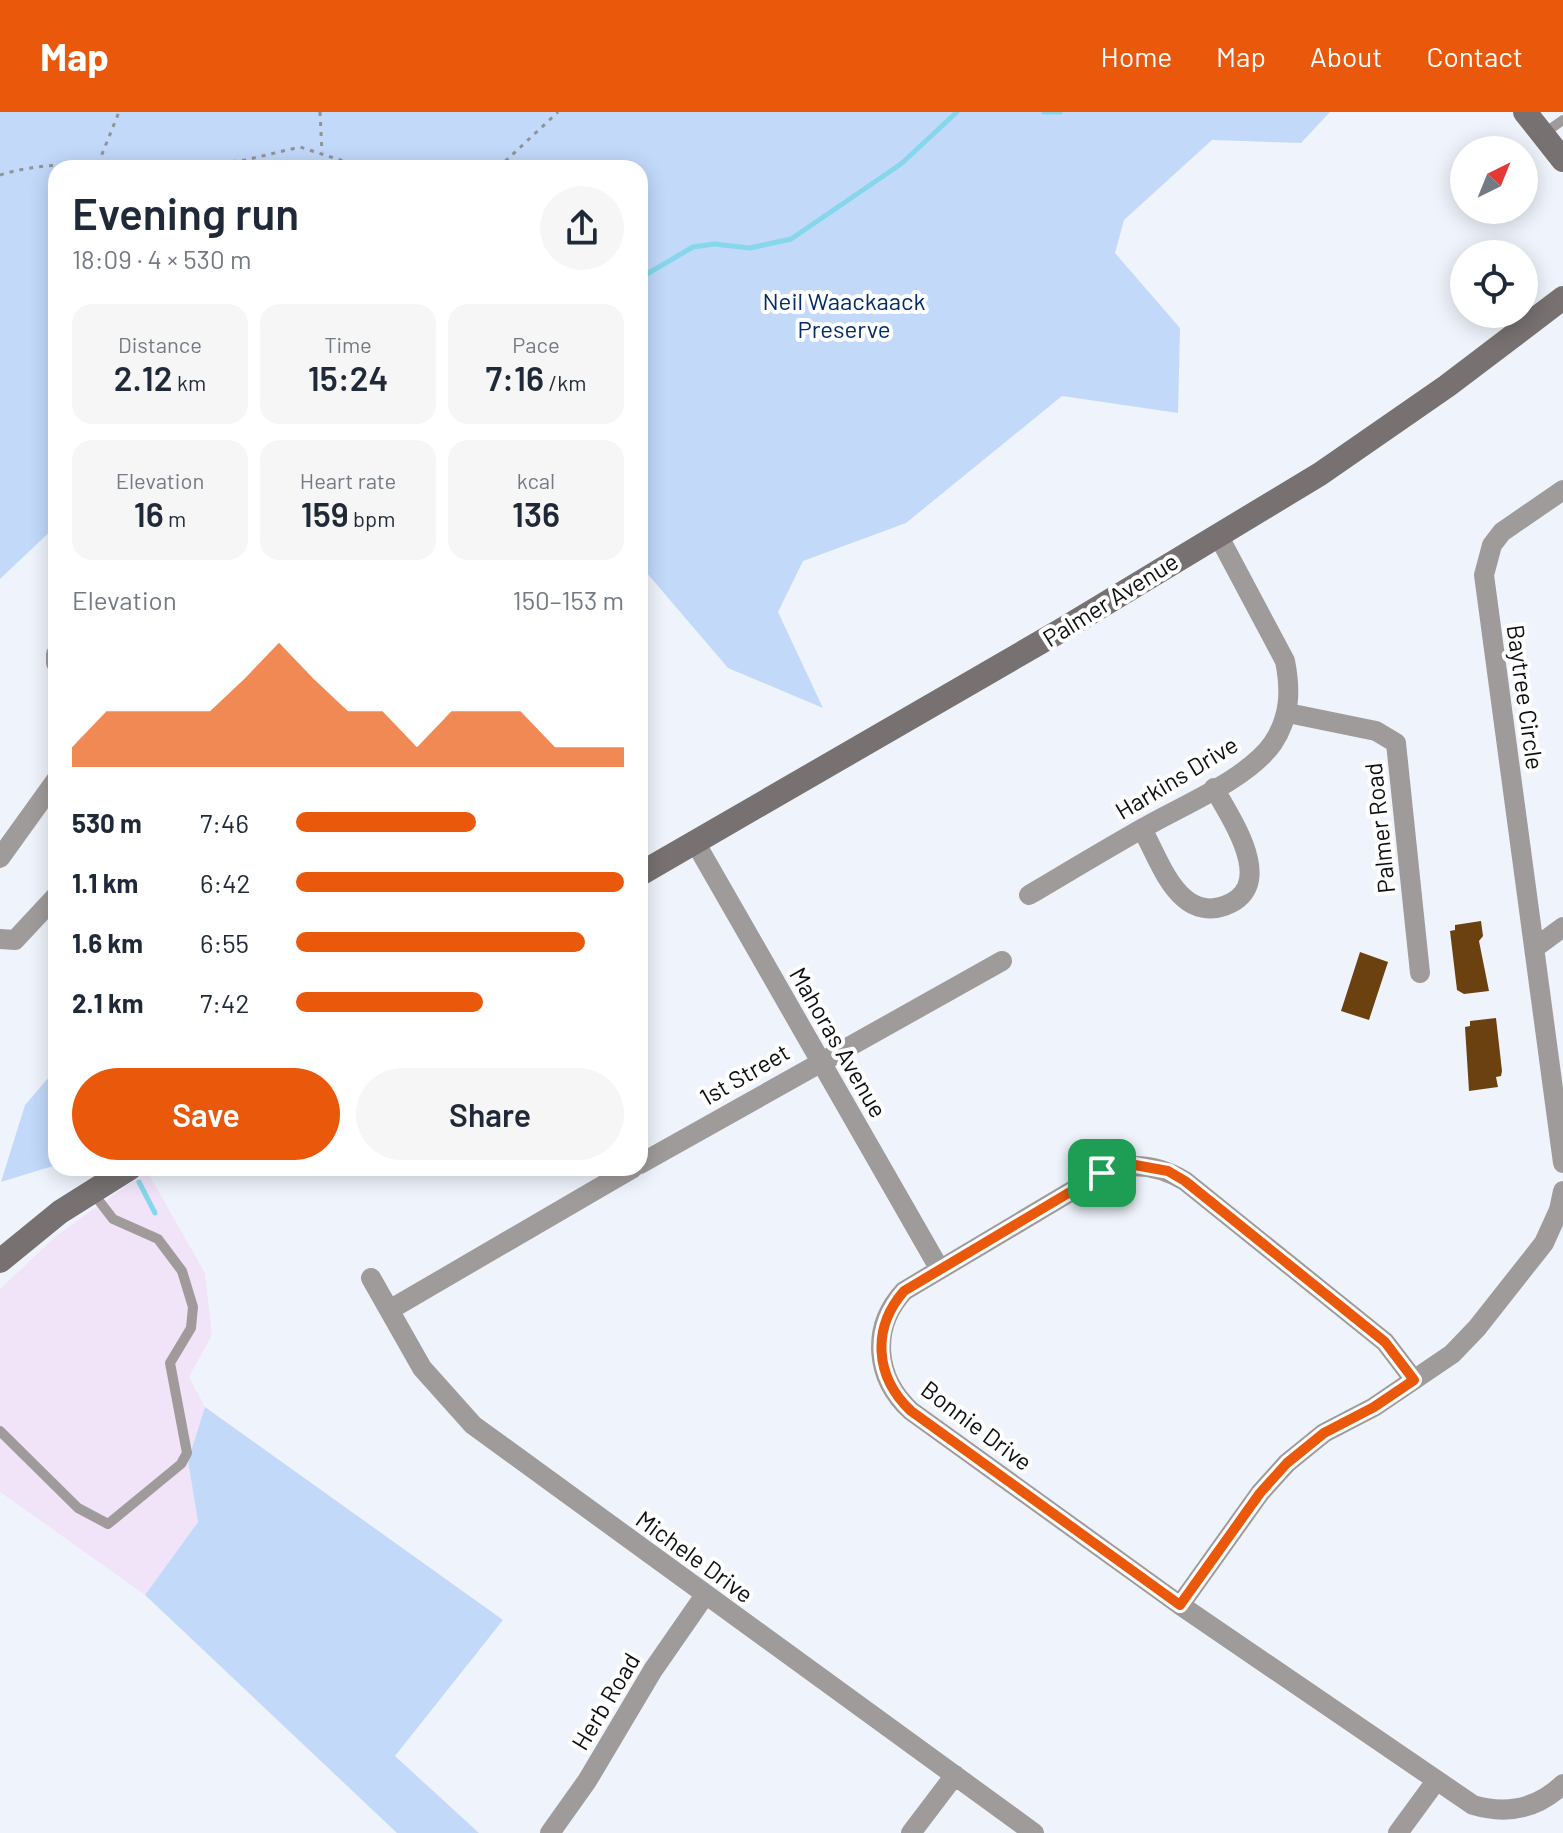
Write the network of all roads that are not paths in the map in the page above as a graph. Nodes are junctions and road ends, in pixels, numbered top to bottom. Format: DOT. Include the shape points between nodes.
graph roads {
  1 [pos="1525,112"];
  2 [pos="1563,120"];
  3 [pos="1543,134"];
  4 [pos="1563,160"];
  5 [pos="1563,298"];
  6 [pos="1563,490"];
  7 [pos="1218,535"];
  8 [pos="1288,713"];
  9 [pos="1214,788"];
  10 [pos="48,794"];
  11 [pos="1142,829"];
  12 [pos="695,842"];
  13 [pos="0,858"];
  14 [pos="648,869"];
  15 [pos="1029,895"];
  16 [pos="48,905"];
  17 [pos="1563,927"];
  18 [pos="0,939"];
  19 [pos="1536,947"];
  20 [pos="1002,961"];
  21 [pos="1420,973"];
  22 [pos="820,1061"];
  23 [pos="648,1159"];
  24 [pos="1563,1163"];
  25 [pos="117,1176"];
  26 [pos="619,1176"];
  27 [pos="92,1191"];
  28 [pos="1563,1191"];
  29 [pos="0,1261"];
  30 [pos="939,1268"];
  31 [pos="371,1278"];
  32 [pos="391,1309"];
  33 [pos="1414,1380"];
  34 [pos="0,1431"];
  35 [pos="705,1595"];
  36 [pos="1180,1605"];
  37 [pos="955,1775"];
  38 [pos="1436,1781"];
  39 [pos="1563,1784"];
  40 [pos="550,1833"];
  41 [pos="911,1833"];
  42 [pos="1034,1833"];
  43 [pos="1398,1833"];
  1 -- 3 [label="street"];
  2 -- 3 [label="lane"];
  3 -- 4 [label="street"];
  5 -- 7 [label="street, Palmer Avenue" via="1369,441"];
  6 -- 19 [label="street, Baytree Circle" via="1502,532 1492,545 1484,575"];
  7 -- 8 [label="street" via="1280,647 1289,682"];
  7 -- 12 [label="street, Palmer Avenue"];
  8 -- 9 [label="street, Harkins Drive" via="1265,753"];
  8 -- 21 [label="street, Palmer Road" via="1376,731 1396,743"];
  9 -- 11 [label="street, Harkins Drive"];
  9 -- 11 [label="street" via="1249,858 1248,883 1230,904 1206,909 1183,898"];
  10 -- 13 [label="street"];
  11 -- 15 [label="street, Harkins Drive"];
  12 -- 14 [label="street, Palmer Avenue"];
  12 -- 22 [label="street, Mahoras Avenue"];
  16 -- 18 [label="street" via="15,940"];
  17 -- 19 [label="street"];
  19 -- 24 [label="street, Baytree Circle"];
  20 -- 22 [label="street, 1st Street"];
  22 -- 23 [label="street, 1st Street"];
  22 -- 30 [label="street, Mahoras Avenue"];
  25 -- 27 [label="street"];
  26 -- 32 [label="street"];
  27 -- 29 [label="street"];
  27 -- 34 [label="lane" via="113,1219 158,1239 182,1271 193,1307 191,1328 170,1363 187,1453 181,1464 108,1524 78,1508"];
  28 -- 33 [label="street" via="1544,1243 1477,1328 1452,1354"];
  30 -- 33 [label="street, Bonnie Drive" via="1102,1173 1135,1165 1154,1167 1185,1181 1385,1342"];
  30 -- 36 [label="street, Bonnie Drive" via="904,1291 889,1311 880,1348 891,1387 911,1411"];
  31 -- 32 [label="street, Michele Drive"];
  32 -- 35 [label="street, Michele Drive" via="422,1368 473,1425"];
  33 -- 36 [label="street" via="1324,1433 1287,1463"];
  35 -- 37 [label="street, Michele Drive"];
  35 -- 40 [label="street, Herb Road"];
  36 -- 38 [label="street, Bonnie Drive"];
  37 -- 41 [label="street"];
  37 -- 42 [label="street, Michele Drive"];
  38 -- 39 [label="street, Bonnie Drive" via="1473,1805 1506,1811 1536,1804"];
  38 -- 43 [label="street"];
}
